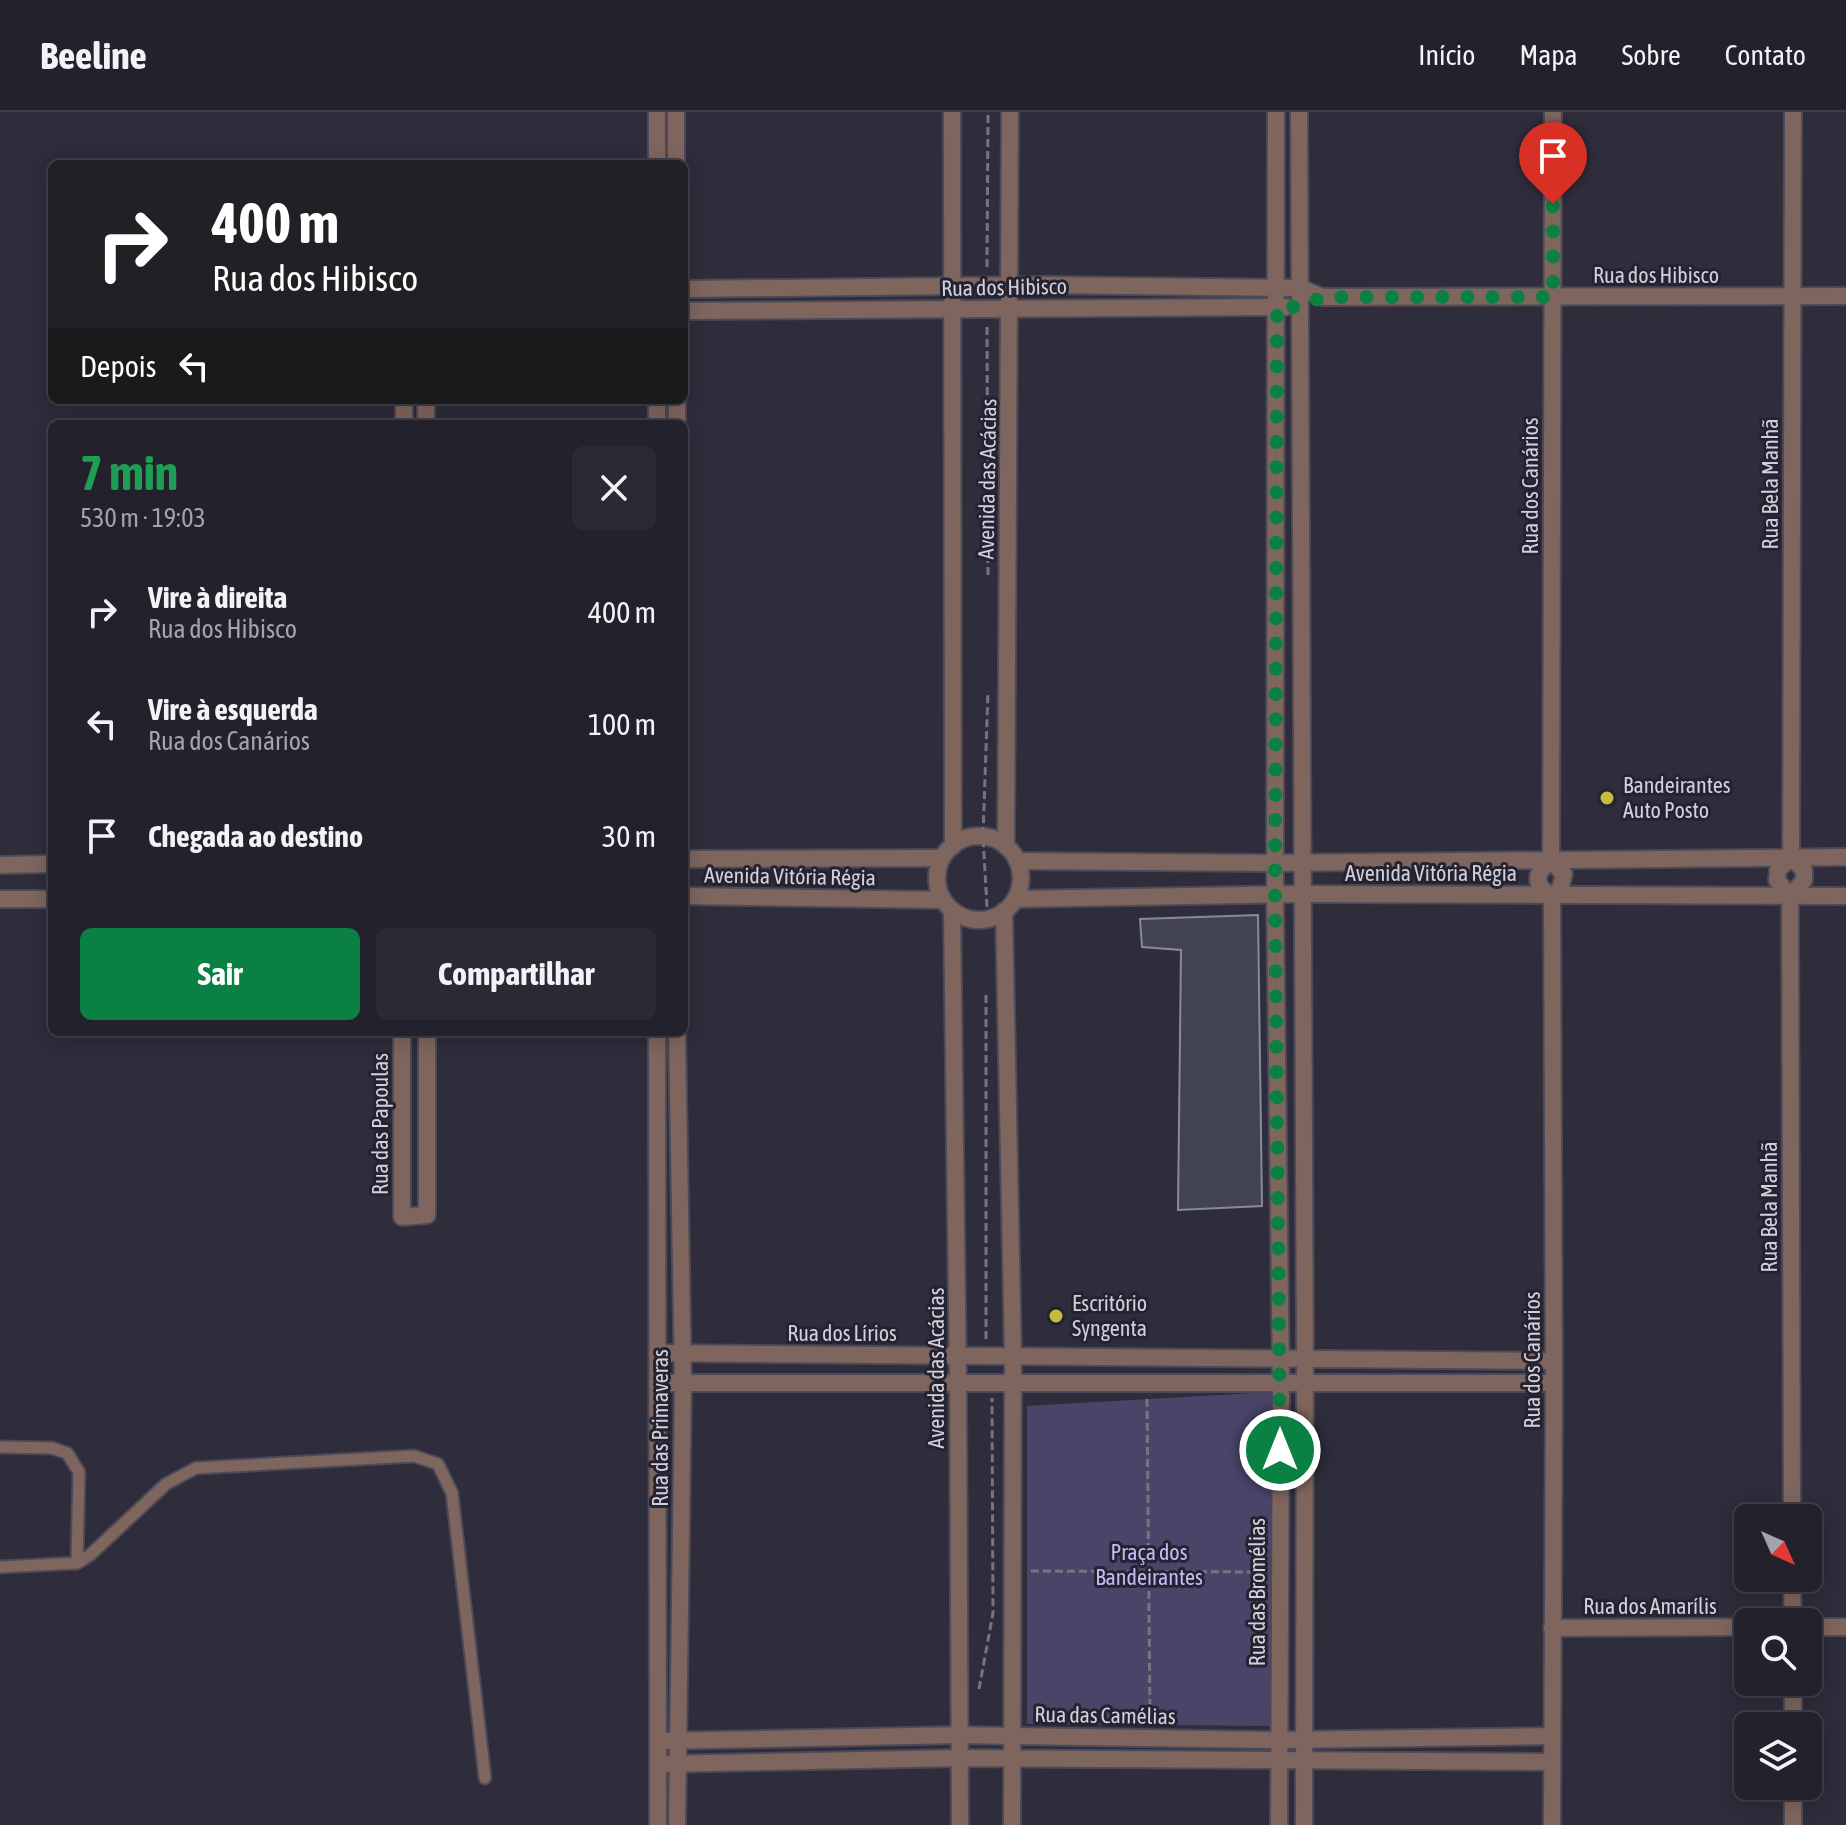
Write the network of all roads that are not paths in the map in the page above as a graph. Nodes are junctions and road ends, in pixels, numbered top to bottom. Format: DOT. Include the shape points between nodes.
graph roads {
  1 [pos="657,112"];
  2 [pos="676,112"];
  3 [pos="952,112"];
  4 [pos="1010,112"];
  5 [pos="1276,112"];
  6 [pos="1299,112"];
  7 [pos="1553,112"];
  8 [pos="1793,112"];
  9 [pos="657,160"];
  10 [pos="676,160"];
  11 [pos="953,286"];
  12 [pos="1011,286"];
  13 [pos="1277,288"];
  14 [pos="1300,288"];
  15 [pos="688,289"];
  16 [pos="1793,296"];
  17 [pos="1846,296"];
  18 [pos="1322,297"];
  19 [pos="1553,297"];
  20 [pos="1277,307"];
  21 [pos="1300,307"];
  22 [pos="1011,308"];
  23 [pos="954,310"];
  24 [pos="688,311"];
  25 [pos="1006,846"];
  26 [pos="947,852"];
  27 [pos="1791,857"];
  28 [pos="1846,857"];
  29 [pos="688,859"];
  30 [pos="1017,861"];
  31 [pos="1551,861"];
  32 [pos="1301,862"];
  33 [pos="1276,863"];
  34 [pos="48,864"];
  35 [pos="0,865"];
  36 [pos="1301,894"];
  37 [pos="1275,895"];
  38 [pos="688,896"];
  39 [pos="1552,896"];
  40 [pos="1846,896"];
  41 [pos="1790,897"];
  42 [pos="0,899"];
  43 [pos="48,899"];
  44 [pos="948,905"];
  45 [pos="1010,905"];
  46 [pos="402,1036"];
  47 [pos="427,1036"];
  48 [pos="657,1036"];
  49 [pos="677,1036"];
  50 [pos="657,1353"];
  51 [pos="682,1354"];
  52 [pos="958,1356"];
  53 [pos="1013,1356"];
  54 [pos="1281,1358"];
  55 [pos="1305,1358"];
  56 [pos="1554,1361"];
  57 [pos="657,1383"];
  58 [pos="683,1383"];
  59 [pos="958,1383"];
  60 [pos="1012,1383"];
  61 [pos="1281,1383"];
  62 [pos="1304,1383"];
  63 [pos="1554,1383"];
  64 [pos="0,1447"];
  65 [pos="1792,1504"];
  66 [pos="77,1563"];
  67 [pos="0,1567"];
  68 [pos="1734,1627"];
  69 [pos="1822,1627"];
  70 [pos="1846,1627"];
  71 [pos="1552,1628"];
  72 [pos="959,1735"];
  73 [pos="1012,1736"];
  74 [pos="1552,1736"];
  75 [pos="678,1740"];
  76 [pos="1279,1740"];
  77 [pos="1304,1740"];
  78 [pos="658,1741"];
  79 [pos="959,1758"];
  80 [pos="1012,1759"];
  81 [pos="1304,1761"];
  82 [pos="1278,1762"];
  83 [pos="1552,1762"];
  84 [pos="677,1763"];
  85 [pos="658,1764"];
  86 [pos="485,1778"];
  87 [pos="1793,1800"];
  88 [pos="658,1825"];
  89 [pos="677,1825"];
  90 [pos="960,1825"];
  91 [pos="1012,1825"];
  92 [pos="1279,1825"];
  93 [pos="1304,1825"];
  94 [pos="1552,1825"];
  95 [pos="1793,1825"];
  1 -- 9 [label="street"];
  2 -- 10 [label="street"];
  3 -- 11 [label="street, Avenida das Acácias"];
  4 -- 12 [label="street, Avenida das Acácias"];
  5 -- 13 [label="street, Rua das Bromélias"];
  6 -- 14 [label="street"];
  7 -- 19 [label="street, Rua dos Canários"];
  8 -- 16 [label="street, Rua Bela Manhã"];
  11 -- 12 [label="street, Rua dos Hibisco"];
  11 -- 15 [label="street, Rua dos Hibisco"];
  11 -- 23 [label="street, Avenida das Acácias"];
  12 -- 13 [label="street, Rua dos Hibisco"];
  12 -- 22 [label="street, Avenida das Acácias"];
  13 -- 14 [label="street, Rua dos Hibisco"];
  13 -- 20 [label="street, Rua das Bromélias"];
  14 -- 18 [label="street, Rua dos Hibisco"];
  14 -- 21 [label="street"];
  16 -- 17 [label="street, Rua dos Hibisco"];
  16 -- 19 [label="street, Rua dos Hibisco"];
  16 -- 27 [label="street, Rua Bela Manhã"];
  18 -- 19 [label="street, Rua dos Hibisco"];
  18 -- 21 [label="street, Rua dos Hibisco"];
  19 -- 31 [label="street, Rua dos Canários"];
  20 -- 21 [label="street, Rua dos Hibisco"];
  20 -- 22 [label="street, Rua dos Hibisco"];
  20 -- 33 [label="street, Rua das Bromélias"];
  21 -- 32 [label="street"];
  22 -- 23 [label="street, Rua dos Hibisco"];
  22 -- 25 [label="street, Avenida das Acácias"];
  23 -- 24 [label="street, Rua dos Hibisco"];
  23 -- 26 [label="street, Avenida das Acácias"];
  25 -- 26 [label="street" via="973,837"];
  25 -- 30 [label="street"];
  26 -- 29 [label="street, Avenida Vitória Régia"];
  26 -- 44 [label="street" via="938,887"];
  27 -- 28 [label="street, Avenida Vitória Régia"];
  27 -- 31 [label="street, Avenida Vitória Régia"];
  27 -- 41 [label="street, Rua Bela Manhã" via="1778,870 1777,880"];
  30 -- 33 [label="street, Avenida Vitória Régia"];
  30 -- 45 [label="street" via="1021,873"];
  31 -- 32 [label="street, Avenida Vitória Régia"];
  31 -- 39 [label="street, Rua dos Canários" via="1537,875 1537,883"];
  32 -- 33 [label="street, Avenida Vitória Régia"];
  32 -- 36 [label="street"];
  33 -- 37 [label="street, Rua das Bromélias"];
  34 -- 35 [label="street"];
  36 -- 37 [label="street, Avenida Vitória Régia"];
  36 -- 39 [label="street, Avenida Vitória Régia"];
  36 -- 55 [label="street"];
  37 -- 45 [label="street, Avenida Vitória Régia"];
  37 -- 54 [label="street, Rua das Bromélias"];
  38 -- 44 [label="street, Avenida Vitória Régia"];
  39 -- 41 [label="street, Avenida Vitória Régia"];
  39 -- 56 [label="street, Rua dos Canários"];
  40 -- 41 [label="street, Avenida Vitória Régia"];
  41 -- 65 [label="street, Rua Bela Manhã"];
  42 -- 43 [label="street"];
  44 -- 45 [label="street" via="963,917 986,920"];
  44 -- 52 [label="street, Avenida das Acácias"];
  45 -- 53 [label="street"];
  46 -- 47 [label="street, Rua das Papoulas" via="402,1217 427,1215"];
  48 -- 50 [label="street, Rua das Primaveras"];
  49 -- 51 [label="street, Rua das Primaveras"];
  50 -- 51 [label="street, Rua dos Lírios"];
  50 -- 57 [label="street, Rua das Primaveras"];
  51 -- 52 [label="street, Rua dos Lírios"];
  51 -- 58 [label="street, Rua das Primaveras"];
  52 -- 53 [label="street, Rua dos Lírios"];
  52 -- 59 [label="street, Avenida das Acácias"];
  53 -- 54 [label="street, Rua dos Lírios"];
  53 -- 60 [label="street"];
  54 -- 55 [label="street, Rua dos Lírios"];
  54 -- 61 [label="street, Rua das Bromélias"];
  55 -- 56 [label="street, Rua dos Lírios"];
  55 -- 62 [label="street"];
  56 -- 63 [label="street, Rua dos Canários"];
  57 -- 58 [label="street"];
  57 -- 78 [label="street, Rua das Primaveras"];
  58 -- 59 [label="street"];
  58 -- 75 [label="street, Rua das Primaveras"];
  59 -- 60 [label="street"];
  59 -- 72 [label="street, Avenida das Acácias"];
  60 -- 61 [label="street"];
  60 -- 73 [label="street"];
  61 -- 62 [label="street"];
  61 -- 76 [label="street, Rua das Bromélias"];
  62 -- 63 [label="street"];
  62 -- 77 [label="street"];
  63 -- 71 [label="street, Rua dos Canários"];
  64 -- 66 [label="lane" via="67,1453 79,1472"];
  66 -- 67 [label="lane"];
  66 -- 86 [label="lane" via="166,1484 196,1468 414,1456 438,1464 452,1493"];
  68 -- 71 [label="street, Rua dos Amarílis"];
  69 -- 70 [label="street"];
  71 -- 74 [label="street, Rua dos Canários"];
  72 -- 73 [label="street, Rua das Camélias"];
  72 -- 75 [label="street, Rua das Camélias"];
  72 -- 79 [label="street, Avenida das Acácias"];
  73 -- 76 [label="street, Rua das Camélias"];
  73 -- 80 [label="street"];
  74 -- 77 [label="street, Rua das Camélias"];
  74 -- 83 [label="street, Rua dos Canários"];
  75 -- 78 [label="street, Rua das Camélias"];
  75 -- 84 [label="street, Rua das Primaveras"];
  76 -- 77 [label="street, Rua das Camélias"];
  76 -- 82 [label="street, Rua das Bromélias"];
  77 -- 81 [label="street"];
  78 -- 85 [label="street, Rua das Primaveras"];
  79 -- 80 [label="street, Rua das Camélias"];
  79 -- 84 [label="street, Rua das Camélias"];
  79 -- 90 [label="street, Avenida das Acácias"];
  80 -- 82 [label="street, Rua das Camélias"];
  80 -- 91 [label="street"];
  81 -- 82 [label="street, Rua das Camélias"];
  81 -- 83 [label="street, Rua das Camélias"];
  81 -- 93 [label="street"];
  82 -- 92 [label="street, Rua das Bromélias"];
  83 -- 94 [label="street, Rua dos Canários"];
  84 -- 85 [label="street, Rua das Camélias"];
  84 -- 89 [label="street, Rua das Primaveras"];
  85 -- 88 [label="street, Rua das Primaveras"];
  87 -- 95 [label="street"];
}
